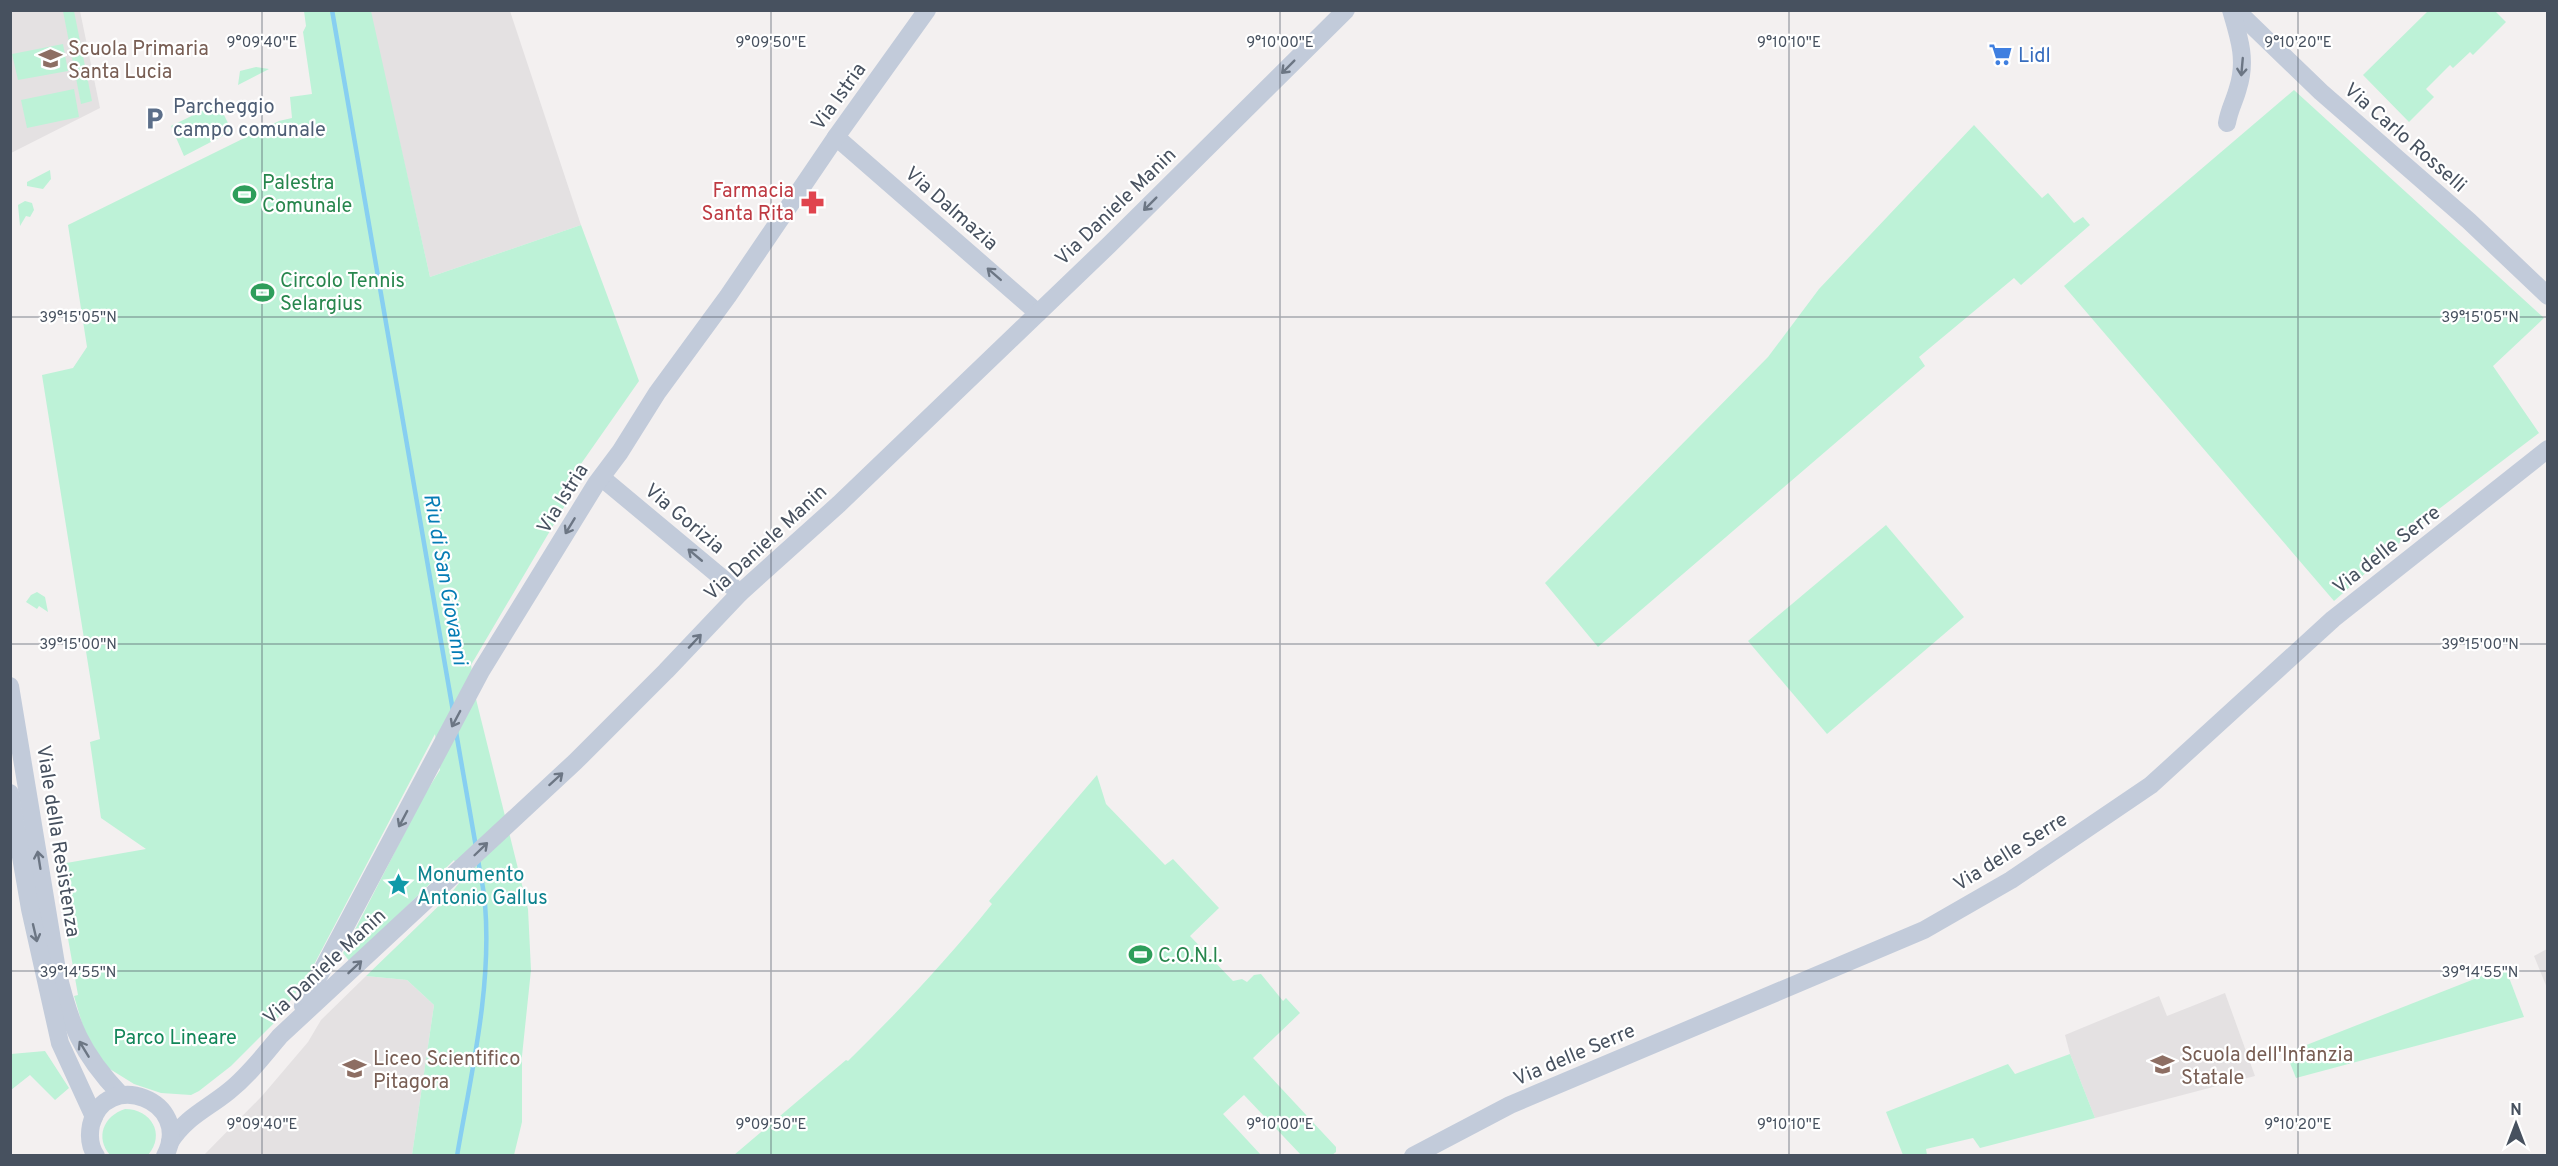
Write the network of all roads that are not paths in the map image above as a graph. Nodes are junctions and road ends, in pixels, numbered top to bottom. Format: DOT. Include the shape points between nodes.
graph roads {
  1 [pos="927,10"];
  2 [pos="1346,10"];
  3 [pos="2231,10"];
  4 [pos="2236,11"];
  5 [pos="2227,123"];
  6 [pos="836,137"];
  7 [pos="2547,296"];
  8 [pos="1038,313"];
  9 [pos="2547,449"];
  10 [pos="602,477"];
  11 [pos="740,593"];
  12 [pos="10,686"];
  13 [pos="10,793"];
  14 [pos="280,1036"];
  15 [pos="120,1094"];
  16 [pos="212,1103"];
  17 [pos="157,1104"];
  18 [pos="94,1117"];
  19 [pos="167,1149"];
  20 [pos="96,1155"];
  21 [pos="1413,1155"];
  1 -- 6 [label="street, Via Istria"];
  2 -- 8 [label="street, Via Daniele Manin, one-way"];
  3 -- 5 [label="street, one-way" via="2243,61"];
  4 -- 7 [label="street, Via Carlo Rosselli" via="2321,93 2469,221"];
  8 -- 6 [label="street, Via Dalmazia, one-way"];
  6 -- 10 [label="street, Via Istria"];
  8 -- 11 [label="street, Via Daniele Manin"];
  9 -- 21 [label="street, Via delle Serre" via="2333,619 2151,785 2011,880 1924,930 1510,1105"];
  11 -- 10 [label="street, Via Gorizia, one-way"];
  10 -- 14 [label="street, Via Istria, one-way" via="481,671 313,989"];
  14 -- 11 [label="street, Via Daniele Manin, one-way" via="630,708"];
  15 -- 12 [label="street, Viale della Resistenza, one-way" via="96,1069 66,1010"];
  13 -- 18 [label="street, Viale della Resistenza, one-way" via="30,909 60,1043"];
  14 -- 16 [label="street, Via Daniele Manin" via="247,1074"];
  15 -- 17 [label="street" via="145,1097"];
  15 -- 18 [label="street" via="105,1103"];
  16 -- 17 [label="street" via="179,1108"];
  16 -- 19 [label="street, Via Daniele Manin" via="192,1116"];
  17 -- 19 [label="street" via="168,1121"];
  18 -- 20 [label="street" via="90,1139"];
}
